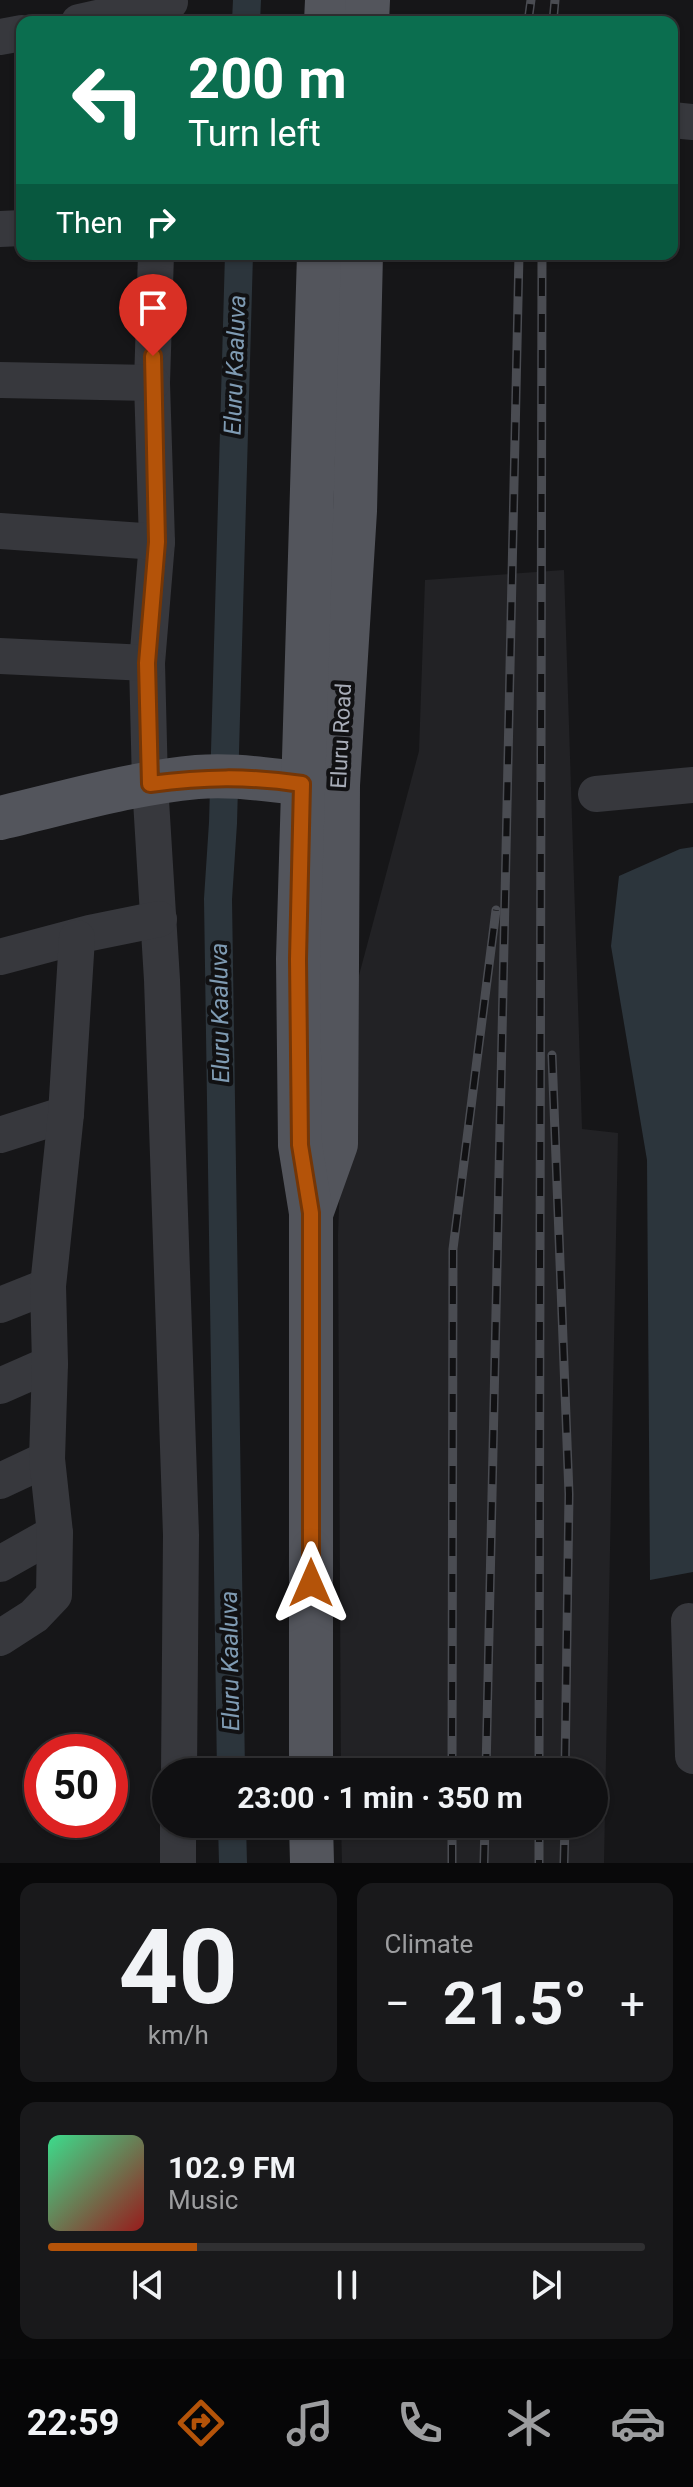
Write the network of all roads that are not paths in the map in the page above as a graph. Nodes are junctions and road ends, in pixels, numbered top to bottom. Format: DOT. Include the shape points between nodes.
graph roads {
  1 [pos="170,8"];
  2 [pos="118,16"];
  3 [pos="156,260"];
  4 [pos="319,260"];
  5 [pos="361,260"];
  6 [pos="0,380"];
  7 [pos="152,383"];
  8 [pos="0,531"];
  9 [pos="157,542"];
  10 [pos="0,656"];
  11 [pos="147,663"];
  12 [pos="150,784"];
  13 [pos="320,785"];
  14 [pos="693,785"];
  15 [pos="596,794"];
  16 [pos="0,818"];
  17 [pos="159,919"];
  18 [pos="96,933"];
  19 [pos="0,957"];
  20 [pos="66,1114"];
  21 [pos="0,1135"];
  22 [pos="48,1286"];
  23 [pos="0,1305"];
  24 [pos="50,1364"];
  25 [pos="0,1386"];
  26 [pos="47,1459"];
  27 [pos="0,1481"];
  28 [pos="55,1533"];
  29 [pos="0,1564"];
  30 [pos="689,1621"];
  31 [pos="0,1638"];
  32 [pos="693,1756"];
  33 [pos="179,1758"];
  34 [pos="311,1758"];
  35 [pos="178,1838"];
  36 [pos="311,1838"];
  37 [pos="178,1863"];
  38 [pos="312,1863"];
  1 -- 2 [label="street"];
  3 -- 7 [label="street"];
  4 -- 13 [label="main road, Eluru Road"];
  5 -- 13 [label="main road, Eluru Road" via="355,511"];
  6 -- 7 [label="street"];
  7 -- 9 [label="street"];
  8 -- 9 [label="street"];
  9 -- 11 [label="street"];
  10 -- 11 [label="street"];
  11 -- 12 [label="street"];
  12 -- 13 [label="main road" via="253,777"];
  12 -- 16 [label="main road"];
  12 -- 17 [label="street"];
  13 -- 34 [label="main road, Eluru Road" via="316,958 336,1144 311,1213"];
  14 -- 15 [label="street"];
  17 -- 18 [label="street"];
  17 -- 33 [label="street" via="181,1535"];
  18 -- 19 [label="street"];
  18 -- 20 [label="street"];
  20 -- 21 [label="street"];
  20 -- 22 [label="street"];
  22 -- 23 [label="street"];
  22 -- 24 [label="street"];
  24 -- 25 [label="street"];
  24 -- 26 [label="street"];
  26 -- 27 [label="street"];
  26 -- 28 [label="street"];
  28 -- 29 [label="street"];
  28 -- 31 [label="street" via="54,1595"];
  30 -- 32 [label="street"];
  35 -- 37 [label="street"];
  36 -- 38 [label="main road"];
}
